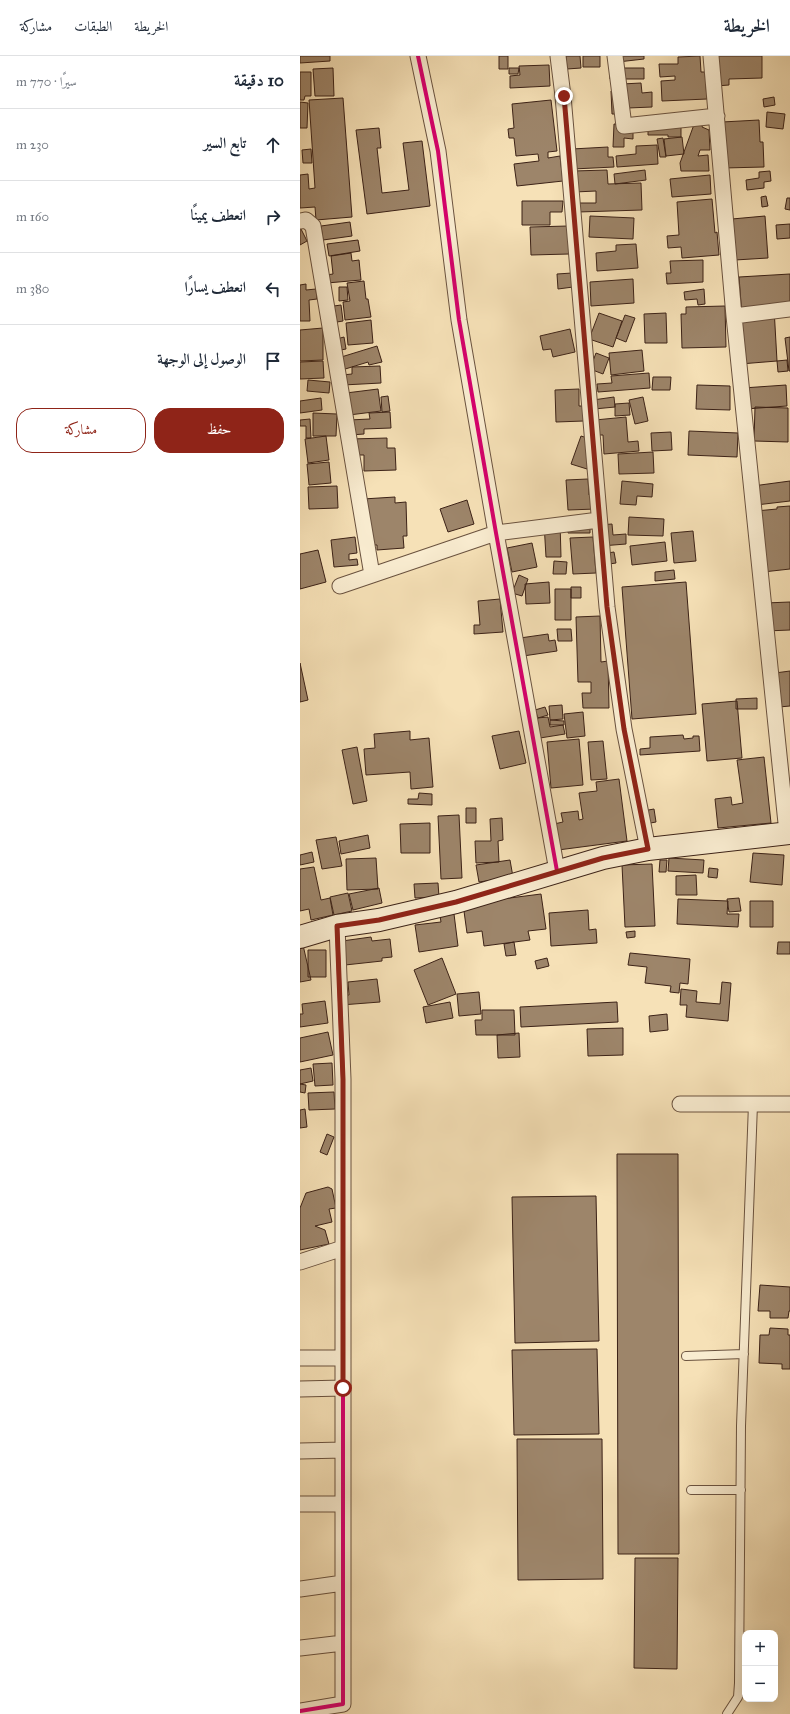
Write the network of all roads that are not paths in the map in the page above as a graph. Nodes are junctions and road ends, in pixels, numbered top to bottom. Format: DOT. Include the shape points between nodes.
graph roads {
  1 [pos="418,56"];
  2 [pos="558,56"];
  3 [pos="615,56"];
  4 [pos="711,56"];
  5 [pos="717,116"];
  6 [pos="300,221"];
  7 [pos="790,309"];
  8 [pos="734,316"];
  9 [pos="599,520"];
  10 [pos="496,533"];
  11 [pos="372,575"];
  12 [pos="340,586"];
  13 [pos="789,833"];
  14 [pos="648,849"];
  15 [pos="557,871"];
  16 [pos="337,926"];
  17 [pos="300,937"];
  18 [pos="680,1104"];
  19 [pos="753,1104"];
  20 [pos="790,1104"];
  21 [pos="343,1248"];
  22 [pos="300,1262"];
  23 [pos="744,1354"];
  24 [pos="686,1356"];
  25 [pos="300,1358"];
  26 [pos="343,1358"];
  27 [pos="343,1388"];
  28 [pos="300,1389"];
  29 [pos="343,1450"];
  30 [pos="300,1451"];
  31 [pos="691,1490"];
  32 [pos="740,1490"];
  33 [pos="300,1504"];
  34 [pos="343,1504"];
  35 [pos="343,1583"];
  36 [pos="300,1589"];
  37 [pos="343,1643"];
  38 [pos="300,1648"];
  39 [pos="300,1711"];
  40 [pos="727,1714"];
  1 -- 10 [label="street" via="438,151 459,320"];
  2 -- 9 [label="street" via="564,96"];
  3 -- 5 [label="street" via="624,126"];
  4 -- 5 [label="street"];
  5 -- 8 [label="street"];
  6 -- 11 [label="street" via="306,220 313,226"];
  7 -- 8 [label="street"];
  8 -- 13 [label="street"];
  9 -- 10 [label="street"];
  9 -- 14 [label="street" via="607,607 624,729"];
  10 -- 11 [label="street"];
  10 -- 15 [label="street"];
  11 -- 12 [label="street"];
  13 -- 14 [label="street"];
  14 -- 15 [label="street"];
  15 -- 16 [label="street" via="456,902 379,920"];
  16 -- 17 [label="street"];
  16 -- 21 [label="street" via="343,1079"];
  18 -- 19 [label="street"];
  19 -- 20 [label="street"];
  19 -- 23 [label="lane"];
  21 -- 22 [label="street"];
  21 -- 26 [label="street"];
  23 -- 24 [label="lane"];
  23 -- 32 [label="lane"];
  25 -- 26 [label="street"];
  26 -- 27 [label="street"];
  27 -- 28 [label="street"];
  27 -- 29 [label="street"];
  29 -- 30 [label="street"];
  29 -- 34 [label="street"];
  31 -- 32 [label="lane"];
  32 -- 40 [label="lane" via="739,1683 738,1697"];
  33 -- 34 [label="street"];
  34 -- 35 [label="street"];
  35 -- 36 [label="street"];
  35 -- 37 [label="street"];
  37 -- 38 [label="street"];
  37 -- 39 [label="street" via="343,1704"];
}
